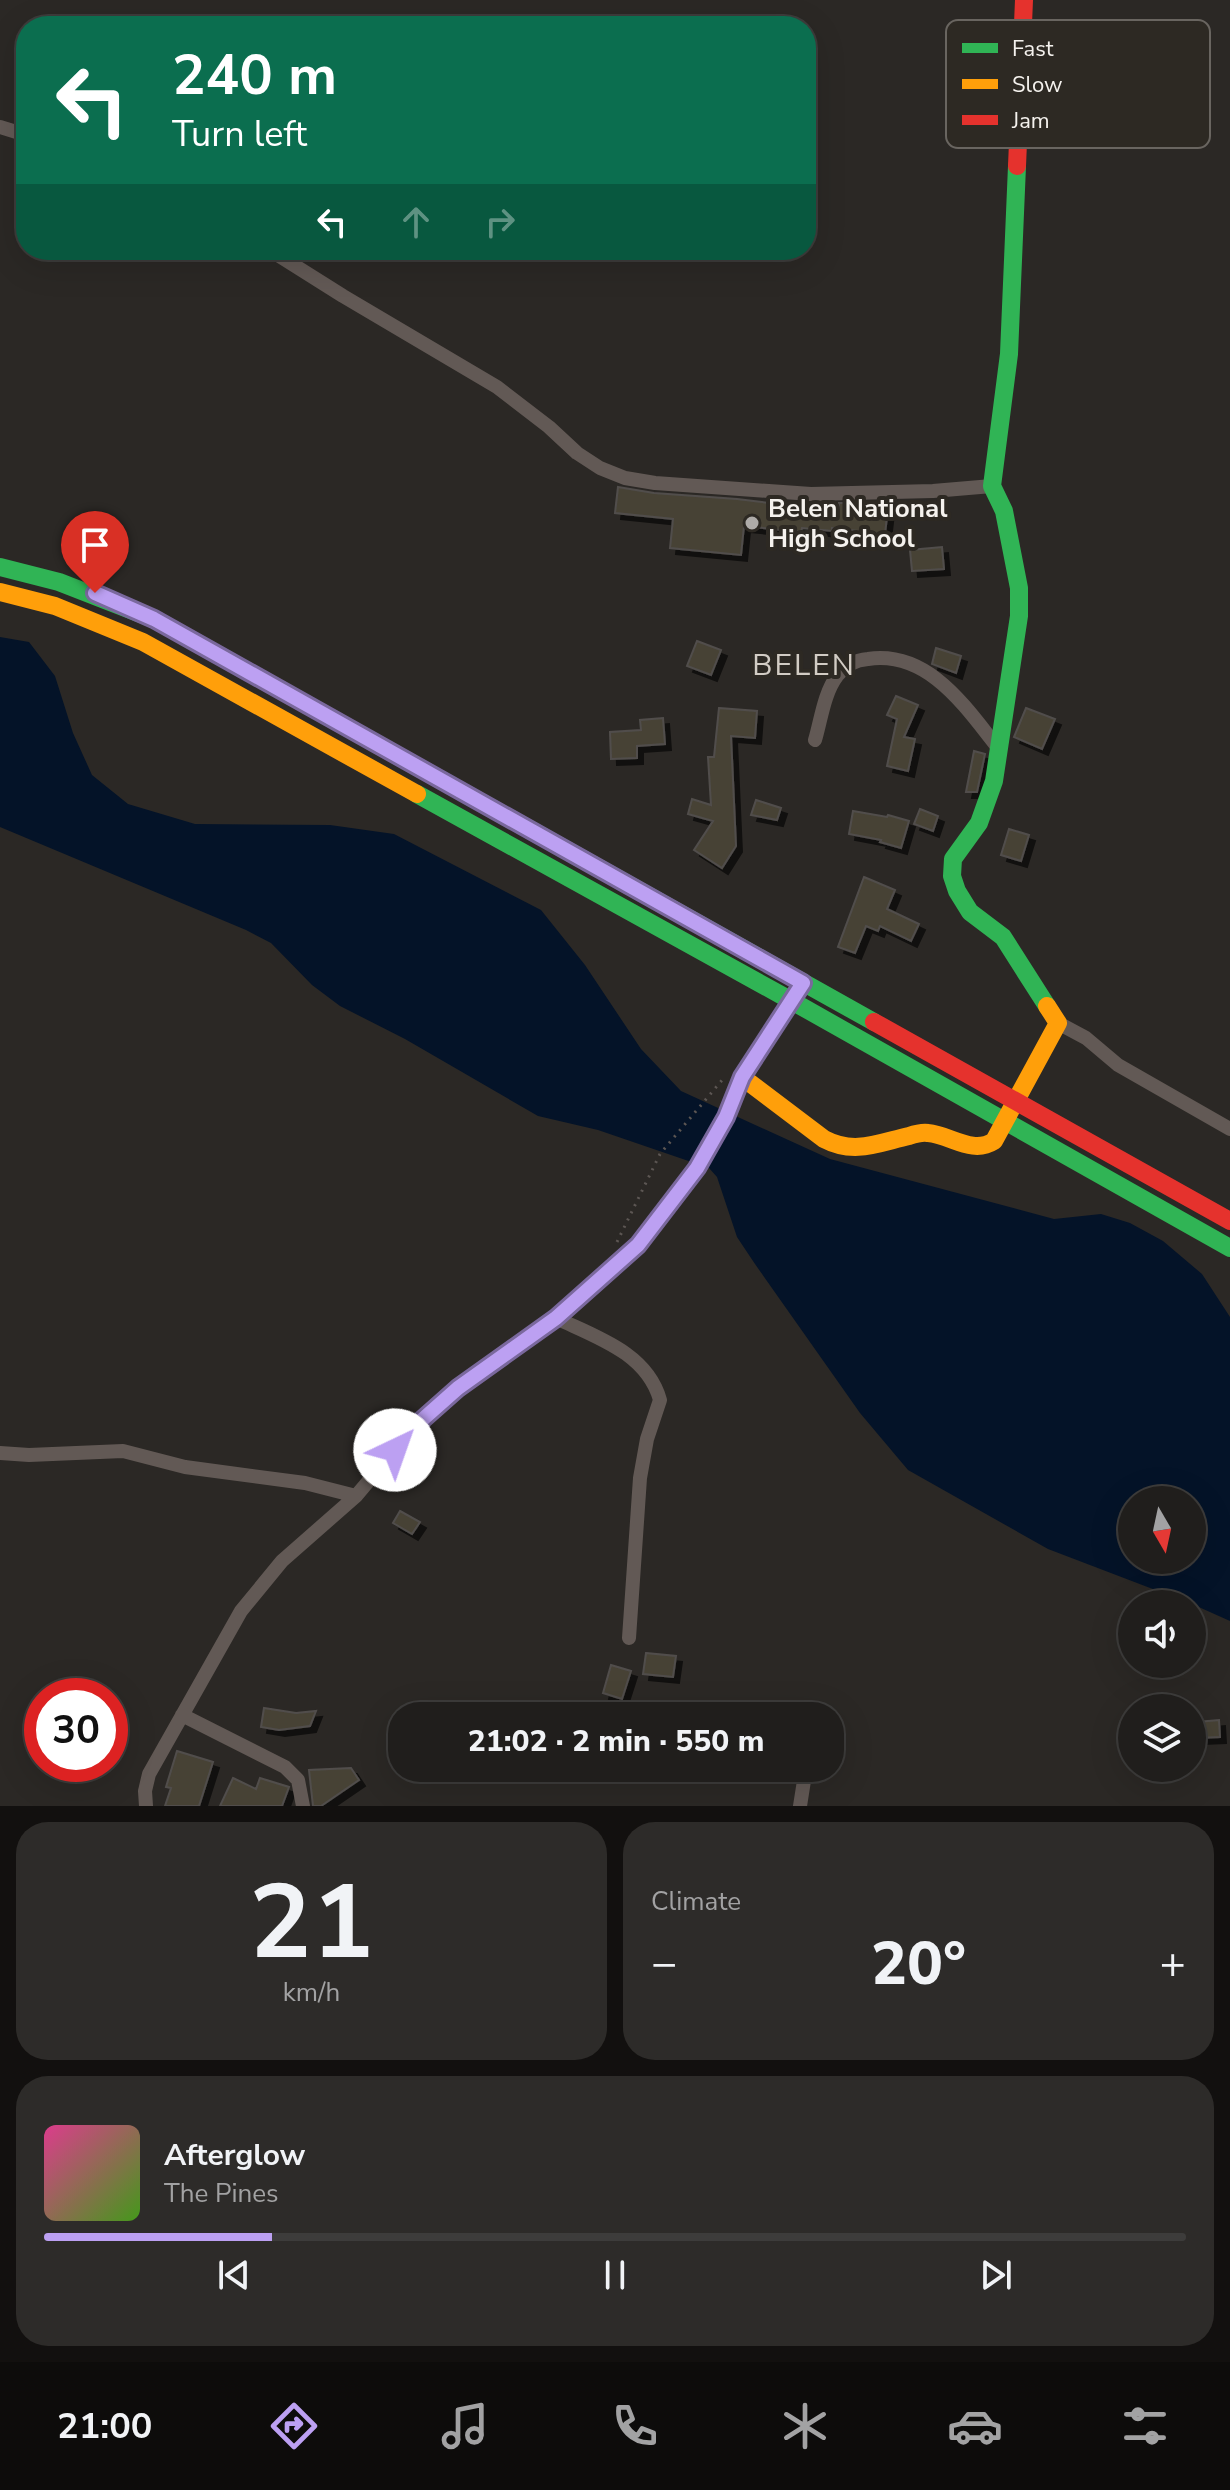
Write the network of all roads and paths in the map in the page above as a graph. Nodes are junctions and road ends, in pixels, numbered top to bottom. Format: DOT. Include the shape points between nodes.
graph roads {
  1 [pos="1024,0"];
  2 [pos="1023,20"];
  3 [pos="1018,148"];
  4 [pos="286,260"];
  5 [pos="992,486"];
  6 [pos="0,567"];
  7 [pos="0,592"];
  8 [pos="815,740"];
  9 [pos="999,749"];
  10 [pos="803,983"];
  11 [pos="790,1000"];
  12 [pos="1058,1023"];
  13 [pos="742,1077"];
  14 [pos="707,1097"];
  15 [pos="1014,1101"];
  16 [pos="1004,1120"];
  17 [pos="1230,1129"];
  18 [pos="1230,1221"];
  19 [pos="1230,1248"];
  20 [pos="611,1254"];
  21 [pos="556,1318"];
  22 [pos="0,1453"];
  23 [pos="356,1496"];
  24 [pos="629,1638"];
  25 [pos="182,1715"];
  26 [pos="804,1782"];
  27 [pos="146,1806"];
  28 [pos="303,1806"];
  29 [pos="800,1806"];
  1 -- 2 [label="main road"];
  3 -- 5 [label="main road" via="1009,354"];
  4 -- 5 [label="street" via="497,387 577,453 625,478 811,494"];
  5 -- 9 [label="main road" via="1004,511 1019,588 1016,648"];
  6 -- 10 [label="main road" via="95,593 154,619"];
  7 -- 11 [label="main road" via="85,616 143,642"];
  8 -- 9 [label="street" via="830,687 844,668 855,661 892,658 933,676"];
  9 -- 12 [label="main road" via="988,804 974,836 953,859 952,876 970,912 1003,937"];
  10 -- 11 [label="street"];
  10 -- 15 [label="main road"];
  11 -- 13 [label="street"];
  11 -- 16 [label="main road"];
  12 -- 15 [label="main road"];
  12 -- 17 [label="street" via="1118,1065"];
  13 -- 16 [label="main road" via="839,1147 926,1132 986,1146"];
  13 -- 21 [label="street" via="697,1168 638,1245"];
  14 -- 20 [label="path" via="660,1154"];
  15 -- 16 [label="main road"];
  15 -- 18 [label="main road"];
  16 -- 19 [label="main road"];
  21 -- 23 [label="street" via="458,1388 414,1427"];
  21 -- 24 [label="street" via="628,1353 660,1400 640,1478"];
  22 -- 23 [label="street" via="123,1451"];
  23 -- 25 [label="street" via="282,1561 241,1611"];
  25 -- 27 [label="street" via="149,1774"];
  25 -- 28 [label="street" via="285,1767 298,1780"];
  26 -- 29 [label="street"];
}
